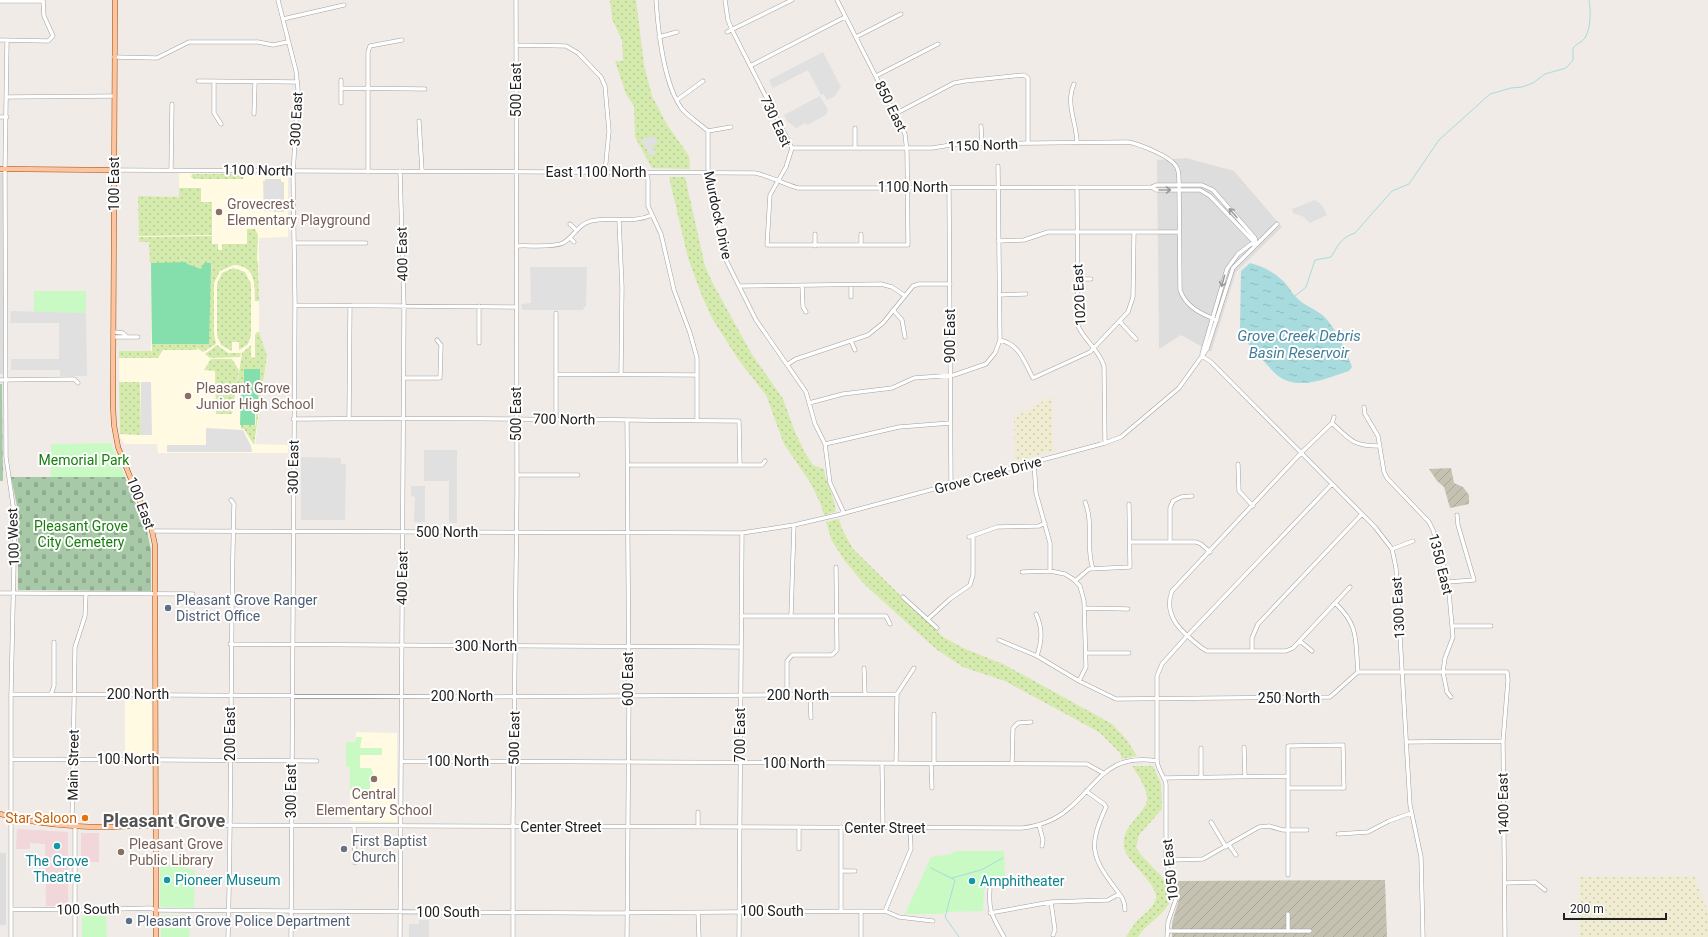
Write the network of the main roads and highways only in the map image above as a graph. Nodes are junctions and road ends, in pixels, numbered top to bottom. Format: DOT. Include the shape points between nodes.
graph roads {
  1 [pos="115,0"];
  2 [pos="3,169"];
  3 [pos="113,170"];
  4 [pos="0,814"];
  5 [pos="156,825"];
  6 [pos="156,937"];
  1 -- 3 [label="main road, 100 East"];
  2 -- 3 [label="main road, 1100 North"];
  3 -- 5 [label="main road, 100 East" via="113,406 116,439 152,531 155,545"];
  4 -- 5 [label="main road, Center Street" via="11,818 75,826"];
  5 -- 6 [label="main road, 100 East"];
}
